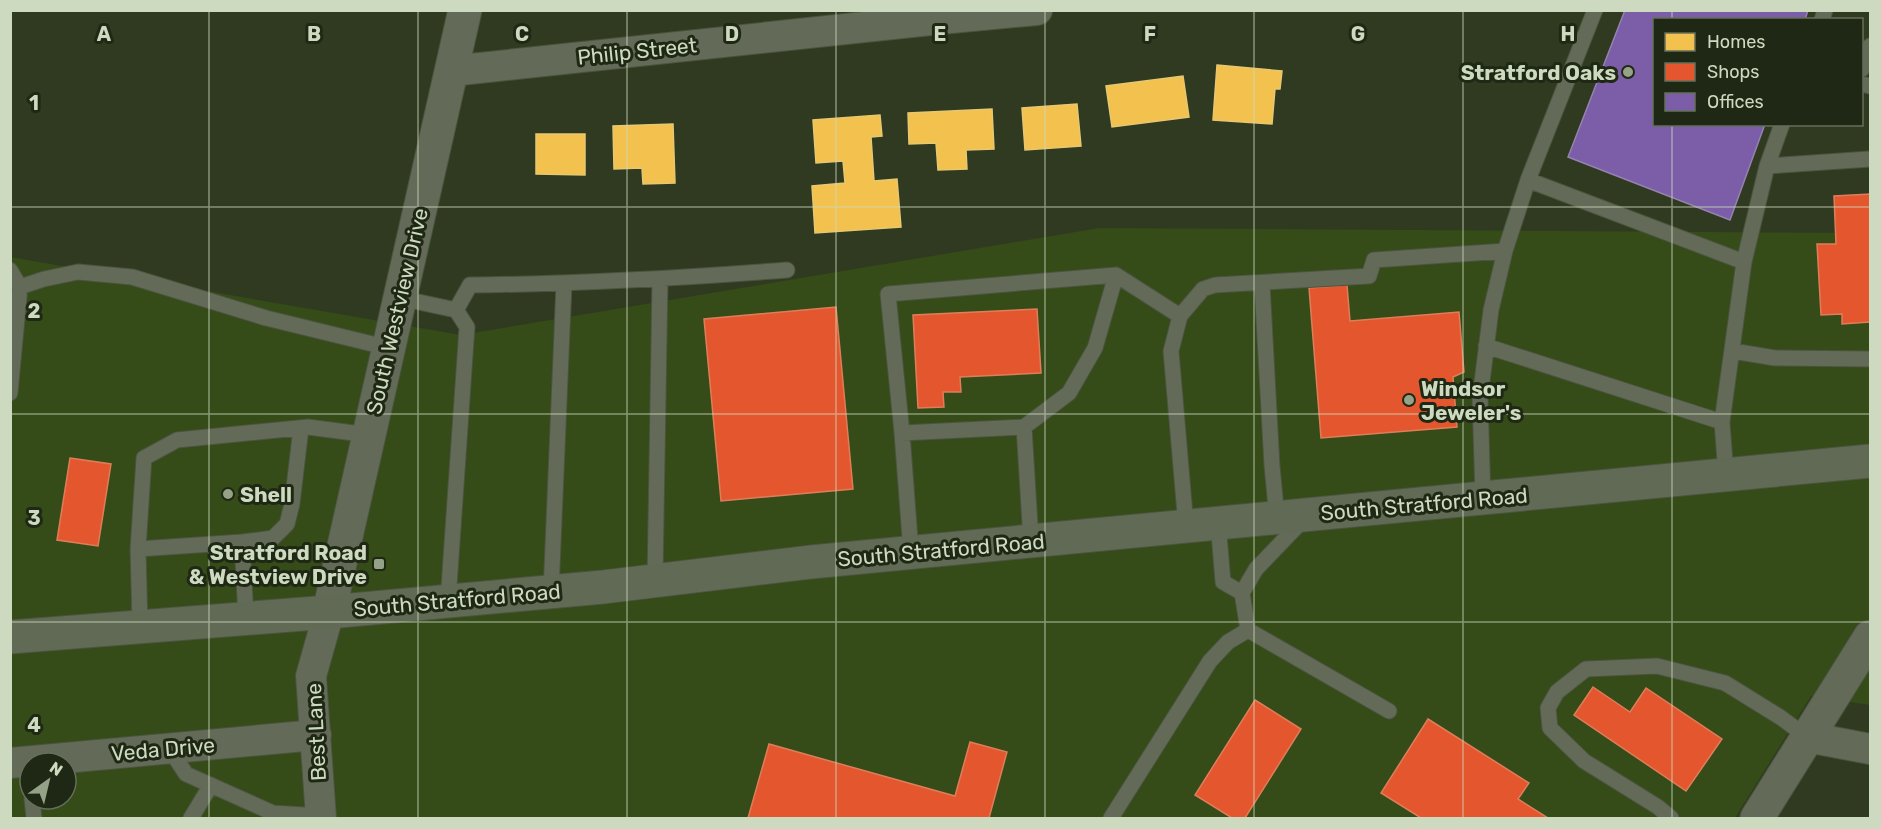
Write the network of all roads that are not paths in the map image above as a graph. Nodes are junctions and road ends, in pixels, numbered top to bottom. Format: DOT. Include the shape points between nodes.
graph roads {
  1 [pos="465,10"];
  2 [pos="1037,10"];
  3 [pos="1595,10"];
  4 [pos="941,15"];
  5 [pos="1870,46"];
  6 [pos="1863,66"];
  7 [pos="451,71"];
  8 [pos="1781,126"];
  9 [pos="1870,159"];
  10 [pos="1767,166"];
  11 [pos="1528,180"];
  12 [pos="1505,251"];
  13 [pos="1744,262"];
  14 [pos="10,270"];
  15 [pos="787,270"];
  16 [pos="1116,275"];
  17 [pos="660,280"];
  18 [pos="1262,283"];
  19 [pos="564,285"];
  20 [pos="20,287"];
  21 [pos="400,298"];
  22 [pos="456,310"];
  23 [pos="1180,316"];
  24 [pos="1486,346"];
  25 [pos="389,348"];
  26 [pos="1733,351"];
  27 [pos="1870,359"];
  28 [pos="10,393"];
  29 [pos="1722,422"];
  30 [pos="301,428"];
  31 [pos="1024,428"];
  32 [pos="902,433"];
  33 [pos="369,435"];
  34 [pos="1870,461"];
  35 [pos="1725,475"];
  36 [pos="1483,498"];
  37 [pos="1293,516"];
  38 [pos="1218,522"];
  39 [pos="1186,526"];
  40 [pos="1031,541"];
  41 [pos="242,542"];
  42 [pos="138,549"];
  43 [pos="911,552"];
  44 [pos="655,580"];
  45 [pos="551,591"];
  46 [pos="1242,593"];
  47 [pos="448,601"];
  48 [pos="329,612"];
  49 [pos="246,618"];
  50 [pos="140,626"];
  51 [pos="1248,630"];
  52 [pos="10,637"];
  53 [pos="1870,637"];
  54 [pos="1389,711"];
  55 [pos="316,735"];
  56 [pos="1807,737"];
  57 [pos="168,748"];
  58 [pos="1870,749"];
  59 [pos="78,760"];
  60 [pos="211,785"];
  61 [pos="321,817"];
  62 [pos="191,819"];
  63 [pos="1111,819"];
  64 [pos="1671,819"];
  65 [pos="1757,819"];
  1 -- 7 [label="street, South Westview Drive"];
  2 -- 4 [label="street, Philip Street"];
  3 -- 11 [label="lane"];
  4 -- 7 [label="street, Philip Street"];
  5 -- 6 [label="lane"];
  7 -- 21 [label="street, South Westview Drive"];
  8 -- 10 [label="lane"];
  9 -- 10 [label="lane"];
  10 -- 13 [label="lane"];
  11 -- 12 [label="lane"];
  11 -- 13 [label="lane"];
  12 -- 18 [label="lane" via="1374,260 1369,276"];
  12 -- 24 [label="lane"];
  13 -- 26 [label="lane"];
  14 -- 20 [label="lane"];
  15 -- 17 [label="lane"];
  16 -- 23 [label="lane"];
  16 -- 31 [label="lane" via="1095,348 1069,393"];
  16 -- 32 [label="lane" via="888,294"];
  17 -- 19 [label="lane"];
  17 -- 44 [label="lane"];
  18 -- 23 [label="lane" via="1209,287"];
  18 -- 37 [label="lane" via="1272,466"];
  19 -- 22 [label="lane" via="470,285"];
  19 -- 45 [label="lane"];
  20 -- 25 [label="lane" via="78,272 132,277 266,318"];
  20 -- 28 [label="lane"];
  21 -- 22 [label="lane"];
  21 -- 25 [label="street, South Westview Drive"];
  22 -- 47 [label="lane" via="467,327"];
  23 -- 39 [label="lane" via="1171,351"];
  24 -- 29 [label="lane"];
  24 -- 36 [label="lane" via="1480,398"];
  25 -- 33 [label="street, South Westview Drive"];
  26 -- 27 [label="lane" via="1775,358"];
  26 -- 29 [label="lane"];
  29 -- 35 [label="lane"];
  30 -- 33 [label="lane"];
  30 -- 41 [label="lane" via="287,524 273,538"];
  30 -- 42 [label="lane" via="177,440 144,458"];
  31 -- 32 [label="lane"];
  31 -- 40 [label="lane"];
  32 -- 43 [label="lane"];
  33 -- 48 [label="street, South Westview Drive"];
  34 -- 35 [label="main road, South Stratford Road"];
  35 -- 36 [label="main road, South Stratford Road"];
  36 -- 37 [label="main road, South Stratford Road"];
  37 -- 38 [label="main road, South Stratford Road"];
  37 -- 46 [label="lane"];
  38 -- 39 [label="main road, South Stratford Road"];
  38 -- 46 [label="lane" via="1223,582"];
  39 -- 40 [label="main road, South Stratford Road"];
  40 -- 43 [label="main road, South Stratford Road"];
  41 -- 42 [label="lane"];
  41 -- 49 [label="lane"];
  42 -- 50 [label="lane"];
  43 -- 44 [label="main road, South Stratford Road"];
  44 -- 45 [label="main road, South Stratford Road"];
  45 -- 47 [label="main road, South Stratford Road"];
  46 -- 51 [label="lane"];
  47 -- 48 [label="main road, South Stratford Road"];
  48 -- 49 [label="main road, South Stratford Road"];
  48 -- 55 [label="street, Best Lane" via="311,676"];
  49 -- 50 [label="main road, South Stratford Road"];
  50 -- 52 [label="main road, South Stratford Road"];
  51 -- 54 [label="lane"];
  51 -- 63 [label="lane" via="1228,642 1210,661"];
  53 -- 56 [label="street"];
  55 -- 57 [label="street, Veda Drive"];
  55 -- 61 [label="street, Best Lane"];
  56 -- 58 [label="street"];
  56 -- 64 [label="lane" via="1725,683 1657,666 1586,669 1557,692 1548,708 1550,728 1584,761"];
  56 -- 65 [label="street"];
  57 -- 59 [label="street, Veda Drive"];
  57 -- 60 [label="lane" via="186,774"];
  60 -- 61 [label="lane" via="273,813"];
  60 -- 62 [label="lane"];
}
